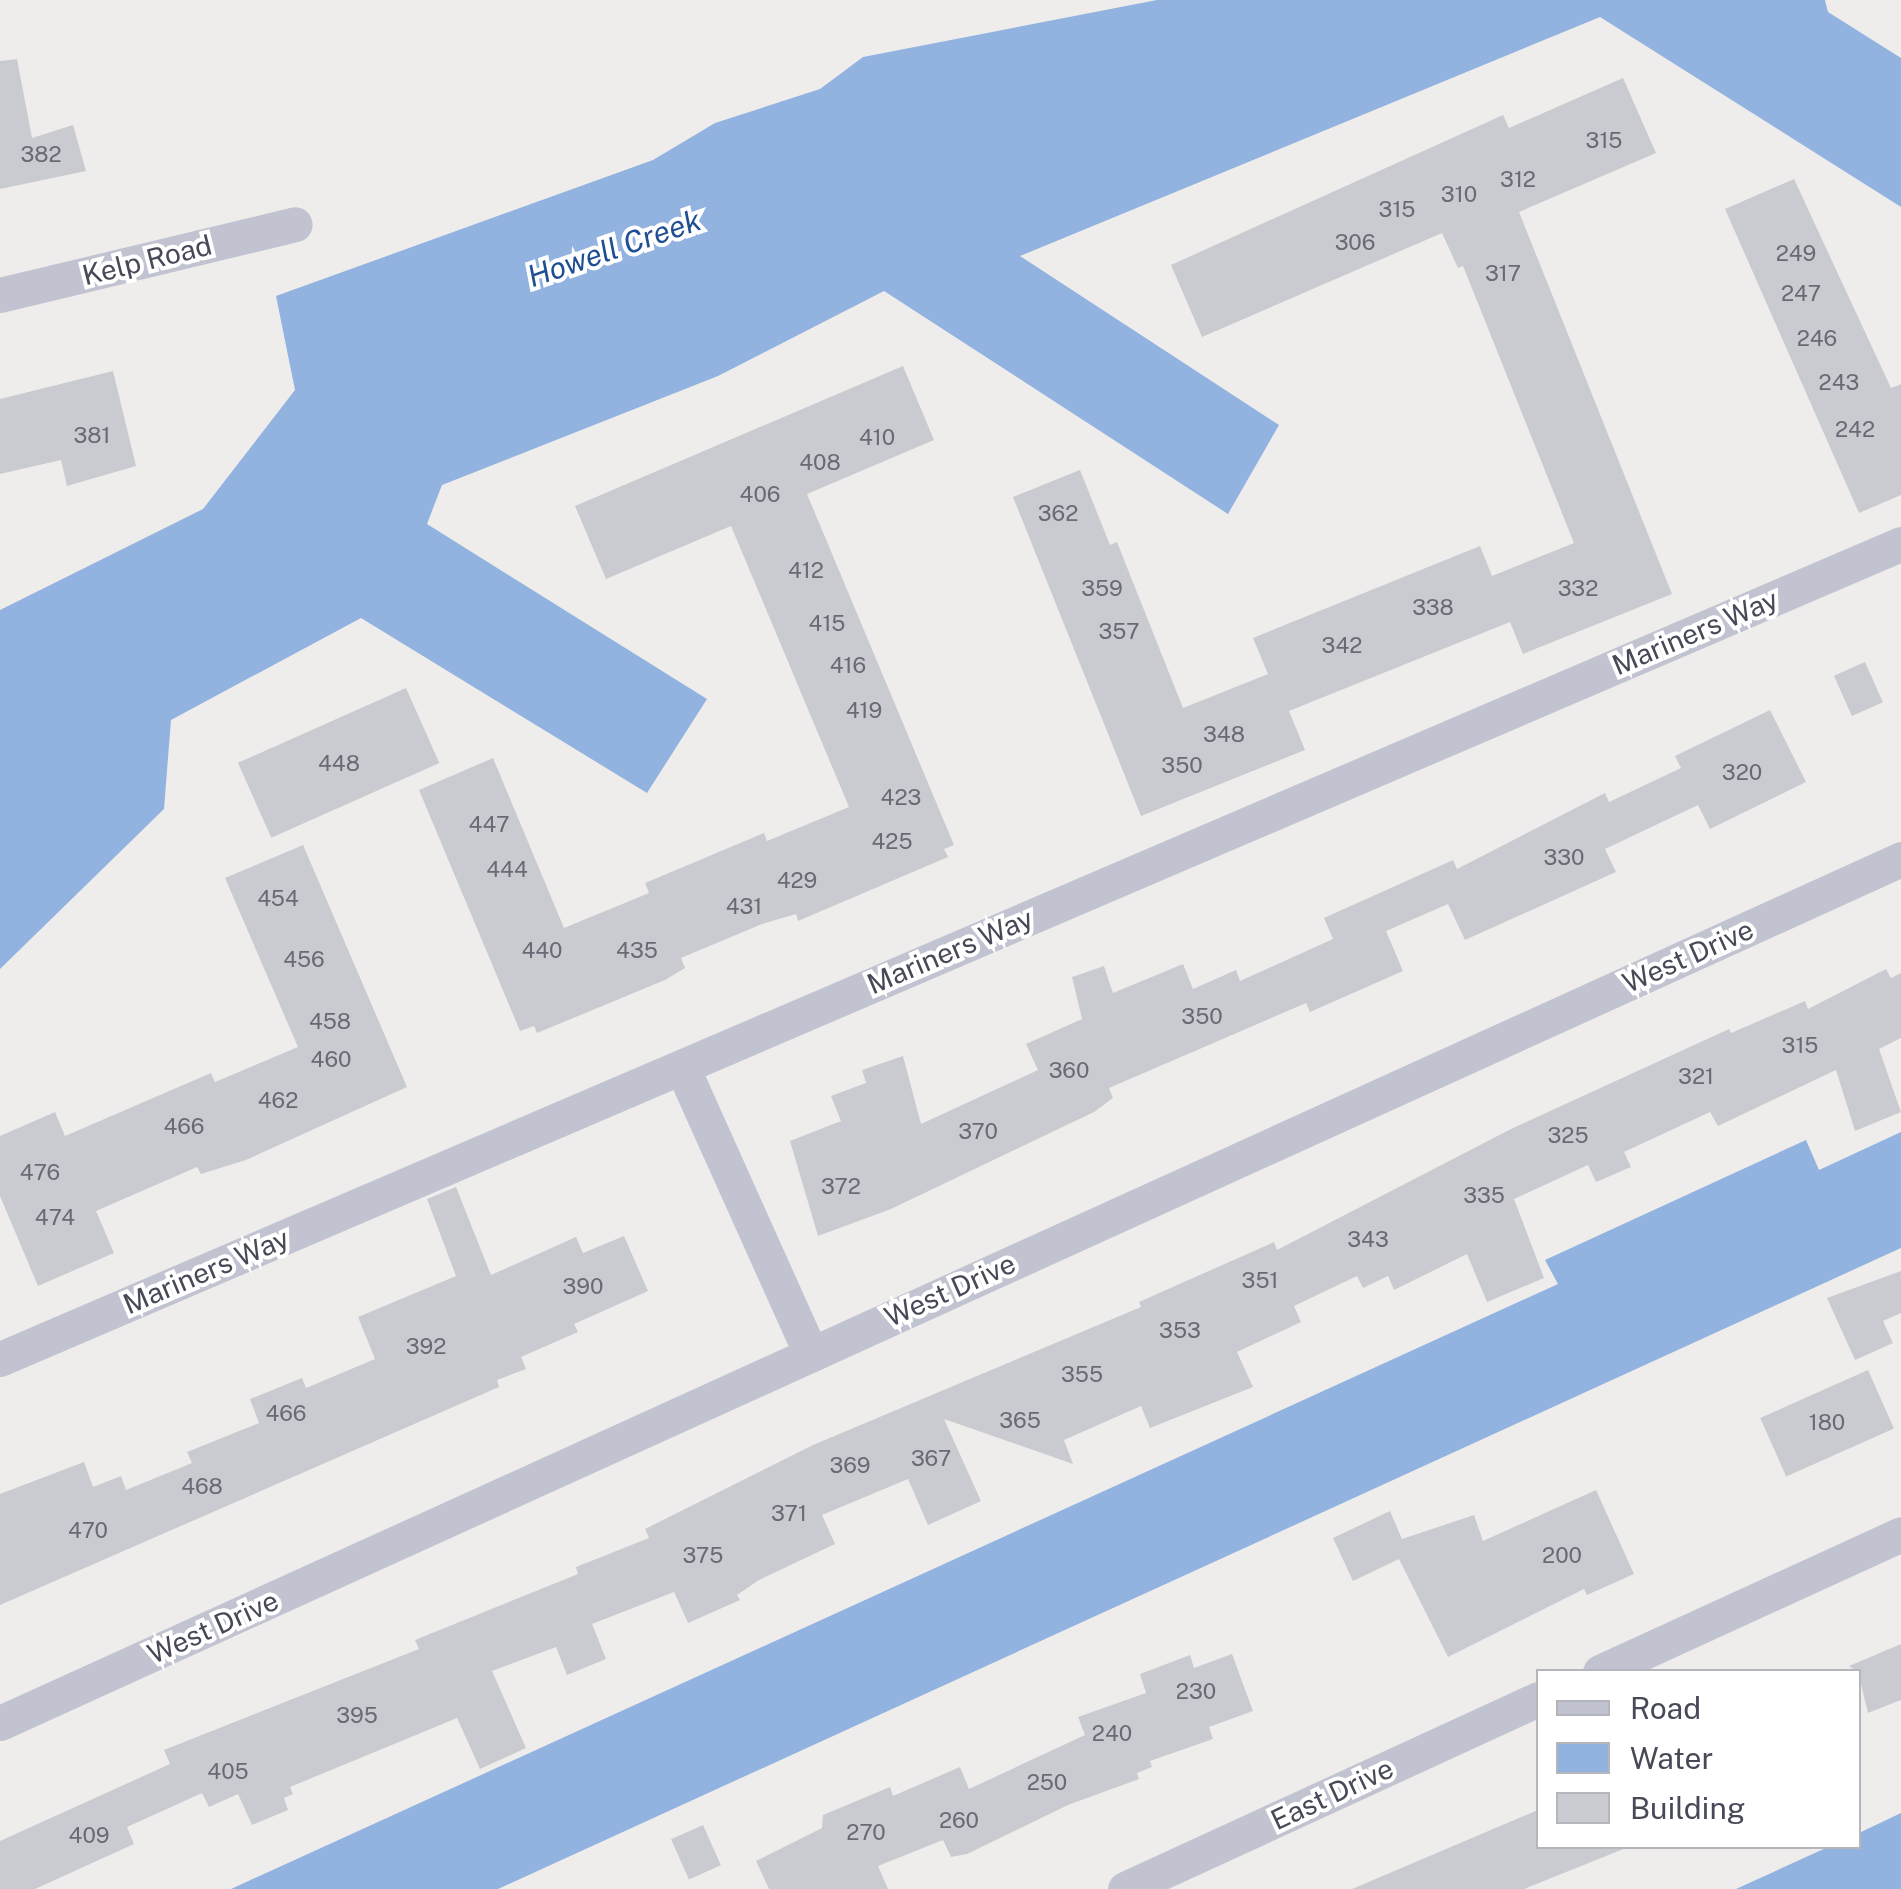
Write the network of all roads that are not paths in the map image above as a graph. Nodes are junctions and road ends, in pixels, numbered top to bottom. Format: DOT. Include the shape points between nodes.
graph roads {
  1 [pos="295,224"];
  2 [pos="0,295"];
  3 [pos="1901,544"];
  4 [pos="1901,859"];
  5 [pos="682,1066"];
  6 [pos="810,1354"];
  7 [pos="0,1359"];
  8 [pos="1901,1534"];
  9 [pos="1607,1669"];
  10 [pos="1536,1700"];
  11 [pos="0,1724"];
  12 [pos="1125,1889"];
  1 -- 2 [label="street, Kelp Road"];
  3 -- 5 [label="street, Mariners Way"];
  4 -- 6 [label="street, West Drive"];
  5 -- 6 [label="street"];
  5 -- 7 [label="street, Mariners Way"];
  6 -- 11 [label="street, West Drive"];
  8 -- 9 [label="street"];
  10 -- 12 [label="street, East Drive"];
}
